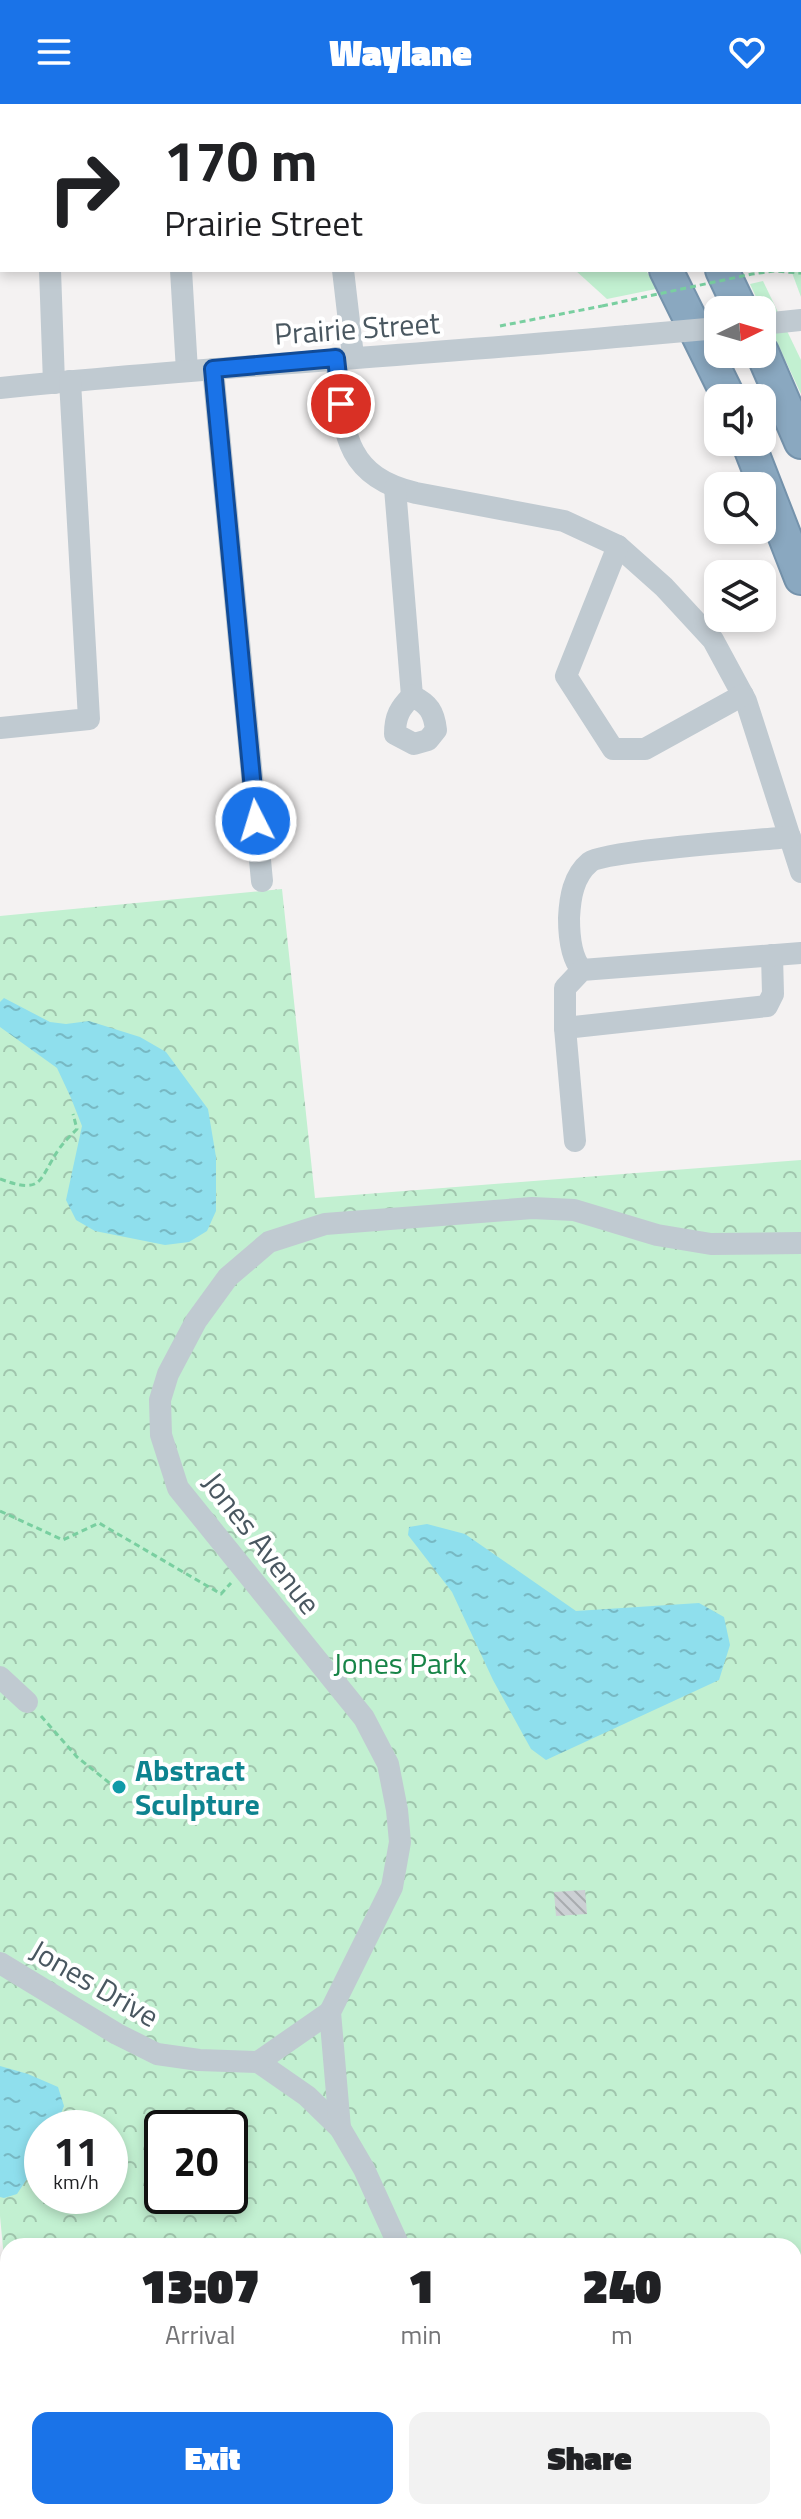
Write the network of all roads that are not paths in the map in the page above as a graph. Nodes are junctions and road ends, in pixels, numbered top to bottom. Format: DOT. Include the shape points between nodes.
graph roads {
  1 [pos="50,272"];
  2 [pos="181,272"];
  3 [pos="343,272"];
  4 [pos="667,272"];
  5 [pos="723,272"];
  6 [pos="734,296"];
  7 [pos="801,320"];
  8 [pos="776,323"];
  9 [pos="704,329"];
  10 [pos="345,357"];
  11 [pos="769,368"];
  12 [pos="213,369"];
  13 [pos="187,371"];
  14 [pos="62,382"];
  15 [pos="722,384"];
  16 [pos="0,388"];
  17 [pos="801,442"];
  18 [pos="753,456"];
  19 [pos="395,488"];
  20 [pos="618,546"];
  21 [pos="801,578"];
  22 [pos="743,695"];
  23 [pos="412,696"];
  24 [pos="0,728"];
  25 [pos="790,837"];
  26 [pos="801,872"];
  27 [pos="262,881"];
  28 [pos="801,953"];
  29 [pos="772,955"];
  30 [pos="582,970"];
  31 [pos="565,1028"];
  32 [pos="575,1141"];
  33 [pos="801,1243"];
  34 [pos="0,1677"];
  35 [pos="27,1702"];
  36 [pos="0,1963"];
  37 [pos="330,2012"];
  38 [pos="258,2062"];
  39 [pos="340,2128"];
  40 [pos="395,2238"];
  1 -- 14 [label="street"];
  2 -- 13 [label="street"];
  3 -- 10 [label="street"];
  4 -- 15 [label="highway"];
  5 -- 6 [label="highway"];
  7 -- 8 [label="street"];
  9 -- 10 [label="street, Prairie Street, bridge"];
  10 -- 12 [label="street, Prairie Street"];
  10 -- 19 [label="street" via="344,427 357,458 374,478"];
  11 -- 17 [label="highway"];
  12 -- 13 [label="street, Prairie Street"];
  12 -- 27 [label="street"];
  13 -- 14 [label="street, Prairie Street"];
  14 -- 16 [label="street, Prairie Street"];
  14 -- 24 [label="street" via="89,719"];
  18 -- 21 [label="highway"];
  19 -- 20 [label="street" via="564,521"];
  19 -- 23 [label="street"];
  20 -- 22 [label="street" via="713,640"];
  20 -- 22 [label="street" via="566,676 613,749 645,749"];
  22 -- 25 [label="street"];
  25 -- 26 [label="street"];
  25 -- 30 [label="street" via="591,861 577,878 570,902 569,928"];
  28 -- 29 [label="street"];
  29 -- 30 [label="street"];
  29 -- 31 [label="street" via="773,994 767,1006"];
  30 -- 31 [label="street" via="565,988"];
  31 -- 32 [label="street"];
  33 -- 37 [label="street, Jones Avenue" via="711,1244 657,1235 574,1210 532,1208 325,1224 269,1242 228,1277 196,1321 160,1400 161,1435 178,1488 364,1718 388,1764 397,1810 400,1842 392,1887"];
  34 -- 35 [label="street"];
  36 -- 38 [label="street, Jones Drive" via="157,2054"];
  37 -- 38 [label="street"];
  37 -- 39 [label="street"];
  38 -- 39 [label="street" via="307,2096"];
  39 -- 40 [label="street"];
}
